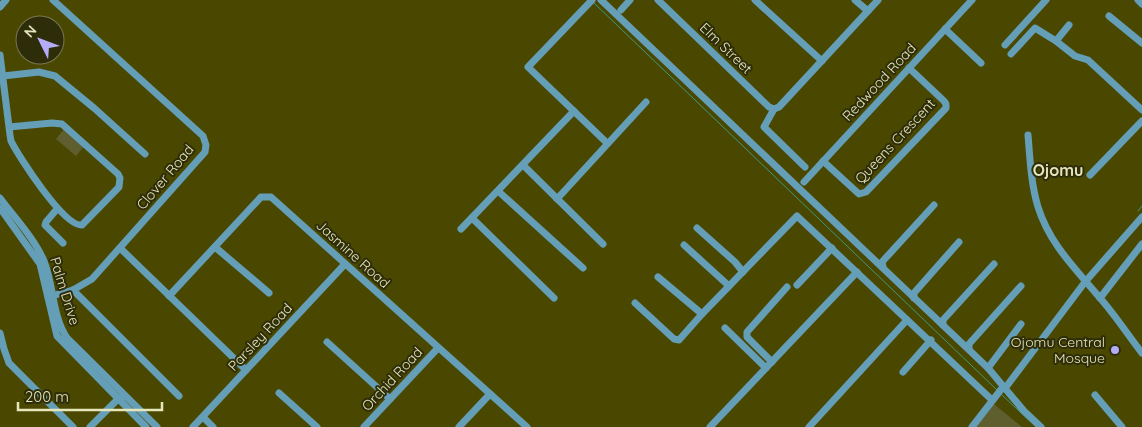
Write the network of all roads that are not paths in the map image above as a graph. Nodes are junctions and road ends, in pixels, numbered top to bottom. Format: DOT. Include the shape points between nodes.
graph roads {
  1 [pos="53,0"];
  2 [pos="602,0"];
  3 [pos="630,0"];
  4 [pos="658,0"];
  5 [pos="755,0"];
  6 [pos="855,0"];
  7 [pos="878,0"];
  8 [pos="972,0"];
  9 [pos="1046,0"];
  10 [pos="1138,0"];
  11 [pos="590,2"];
  12 [pos="1142,4"];
  13 [pos="621,10"];
  14 [pos="868,12"];
  15 [pos="1109,16"];
  16 [pos="1069,25"];
  17 [pos="945,29"];
  18 [pos="1056,41"];
  19 [pos="1142,43"];
  20 [pos="1005,45"];
  21 [pos="1010,54"];
  22 [pos="0,55"];
  23 [pos="822,61"];
  24 [pos="981,63"];
  25 [pos="909,68"];
  26 [pos="3,76"];
  27 [pos="646,102"];
  28 [pos="776,108"];
  29 [pos="1142,110"];
  30 [pos="574,111"];
  31 [pos="1142,121"];
  32 [pos="9,127"];
  33 [pos="1028,135"];
  34 [pos="607,143"];
  35 [pos="146,154"];
  36 [pos="823,161"];
  37 [pos="522,165"];
  38 [pos="806,167"];
  39 [pos="1090,175"];
  40 [pos="804,182"];
  41 [pos="498,191"];
  42 [pos="0,198"];
  43 [pos="558,199"];
  44 [pos="934,205"];
  45 [pos="0,208"];
  46 [pos="57,209"];
  47 [pos="472,218"];
  48 [pos="1142,218"];
  49 [pos="697,228"];
  50 [pos="461,229"];
  51 [pos="959,242"];
  52 [pos="63,243"];
  53 [pos="603,244"];
  54 [pos="1142,244"];
  55 [pos="684,245"];
  56 [pos="215,247"];
  57 [pos="120,248"];
  58 [pos="832,248"];
  59 [pos="345,264"];
  60 [pos="994,264"];
  61 [pos="882,267"];
  62 [pos="583,268"];
  63 [pos="743,272"];
  64 [pos="857,272"];
  65 [pos="658,277"];
  66 [pos="1085,282"];
  67 [pos="729,286"];
  68 [pos="787,286"];
  69 [pos="797,286"];
  70 [pos="1021,286"];
  71 [pos="73,290"];
  72 [pos="269,293"];
  73 [pos="51,296"];
  74 [pos="169,296"];
  75 [pos="554,298"];
  76 [pos="914,298"];
  77 [pos="1100,298"];
  78 [pos="635,303"];
  79 [pos="702,314"];
  80 [pos="907,320"];
  81 [pos="1021,324"];
  82 [pos="943,325"];
  83 [pos="725,328"];
  84 [pos="0,333"];
  85 [pos="931,340"];
  86 [pos="327,342"];
  87 [pos="438,348"];
  88 [pos="968,349"];
  89 [pos="1141,351"];
  90 [pos="772,362"];
  91 [pos="766,368"];
  92 [pos="988,368"];
  93 [pos="246,370"];
  94 [pos="903,372"];
  95 [pos="1005,387"];
  96 [pos="279,393"];
  97 [pos="490,394"];
  98 [pos="1095,395"];
  99 [pos="178,396"];
  100 [pos="127,397"];
  101 [pos="118,399"];
  102 [pos="390,399"];
  103 [pos="993,399"];
  104 [pos="203,417"];
  105 [pos="73,427"];
  106 [pos="90,427"];
  107 [pos="146,427"];
  108 [pos="157,427"];
  109 [pos="193,427"];
  110 [pos="213,427"];
  111 [pos="317,427"];
  112 [pos="364,427"];
  113 [pos="459,427"];
  114 [pos="527,427"];
  115 [pos="710,427"];
  116 [pos="809,427"];
  117 [pos="972,427"];
  118 [pos="1041,427"];
  119 [pos="1122,427"];
  1 -- 57 [label="street, Clover Road" via="205,140 205,152"];
  2 -- 61 [label="street"];
  3 -- 13 [label="street"];
  4 -- 28 [label="street, Elm Street" via="769,107"];
  5 -- 23 [label="street"];
  6 -- 14 [label="street"];
  7 -- 14 [label="street"];
  8 -- 17 [label="street, Redwood Road"];
  9 -- 20 [label="street"];
  10 -- 12 [label="street"];
  11 -- 30 [label="street" via="528,67"];
  14 -- 23 [label="street"];
  15 -- 19 [label="street"];
  16 -- 18 [label="street"];
  17 -- 24 [label="street"];
  17 -- 25 [label="street, Redwood Road"];
  18 -- 21 [label="street" via="1035,28"];
  18 -- 29 [label="street" via="1075,56 1088,60"];
  22 -- 26 [label="street"];
  23 -- 28 [label="street"];
  25 -- 36 [label="street, Redwood Road"];
  25 -- 36 [label="street, Queens Crescent" via="944,100 946,108 866,192 859,194"];
  26 -- 32 [label="street"];
  26 -- 35 [label="street" via="39,72 55,76"];
  27 -- 34 [label="street"];
  28 -- 38 [label="street" via="764,127"];
  30 -- 34 [label="street"];
  30 -- 37 [label="street"];
  31 -- 39 [label="street"];
  32 -- 46 [label="street" via="10,141"];
  32 -- 46 [label="street" via="62,124 118,174 119,186 82,225 76,225"];
  33 -- 66 [label="street" via="1038,208 1053,241"];
  34 -- 43 [label="street"];
  36 -- 40 [label="street, Redwood Road"];
  37 -- 41 [label="street"];
  37 -- 43 [label="street"];
  41 -- 47 [label="street"];
  41 -- 62 [label="street"];
  42 -- 73 [label="street, Palm Drive" via="44,261"];
  43 -- 53 [label="street"];
  44 -- 61 [label="street" via="882,262"];
  45 -- 73 [label="street, Palm Drive" via="40,264"];
  46 -- 52 [label="street" via="45,225"];
  47 -- 50 [label="street"];
  47 -- 75 [label="street"];
  48 -- 66 [label="street"];
  49 -- 63 [label="street"];
  51 -- 76 [label="street" via="914,293"];
  54 -- 77 [label="street"];
  55 -- 67 [label="street"];
  56 -- 59 [label="street, Jasmine Road" via="261,197 271,197"];
  56 -- 72 [label="street"];
  56 -- 74 [label="street, Jasmine Road"];
  57 -- 71 [label="street, Clover Road" via="92,279"];
  57 -- 74 [label="street"];
  58 -- 63 [label="street" via="797,216"];
  58 -- 64 [label="street"];
  58 -- 69 [label="street"];
  59 -- 87 [label="street, Jasmine Road"];
  59 -- 93 [label="street, Parsley Road"];
  60 -- 82 [label="street" via="943,320"];
  61 -- 76 [label="street"];
  63 -- 67 [label="street"];
  64 -- 80 [label="street"];
  64 -- 90 [label="street"];
  65 -- 79 [label="street"];
  66 -- 77 [label="street"];
  66 -- 95 [label="street"];
  67 -- 79 [label="street"];
  68 -- 90 [label="street" via="747,332 747,336"];
  70 -- 88 [label="street"];
  71 -- 73 [label="street, Clover Road"];
  71 -- 99 [label="street"];
  73 -- 100 [label="street, Palm Drive" via="67,338"];
  73 -- 101 [label="street, Palm Drive" via="56,336"];
  74 -- 93 [label="street"];
  76 -- 82 [label="street"];
  77 -- 89 [label="street"];
  78 -- 79 [label="street" via="679,340"];
  80 -- 85 [label="street"];
  80 -- 116 [label="street"];
  81 -- 92 [label="street"];
  82 -- 88 [label="street"];
  83 -- 91 [label="street"];
  84 -- 105 [label="street" via="10,363"];
  85 -- 94 [label="street"];
  85 -- 103 [label="street"];
  86 -- 102 [label="street"];
  87 -- 97 [label="street, Jasmine Road"];
  87 -- 102 [label="street, Orchid Road"];
  88 -- 92 [label="street"];
  90 -- 91 [label="street"];
  91 -- 115 [label="street"];
  92 -- 95 [label="street"];
  93 -- 104 [label="street, Parsley Road"];
  95 -- 103 [label="street"];
  95 -- 118 [label="street"];
  96 -- 111 [label="street"];
  97 -- 113 [label="street"];
  97 -- 114 [label="street, Jasmine Road"];
  98 -- 119 [label="street"];
  100 -- 101 [label="street"];
  100 -- 108 [label="street, Palm Drive"];
  101 -- 106 [label="street"];
  101 -- 107 [label="street, Palm Drive"];
  102 -- 112 [label="street, Orchid Road"];
  103 -- 117 [label="street"];
  104 -- 109 [label="street, Parsley Road"];
  104 -- 110 [label="street"];
}
